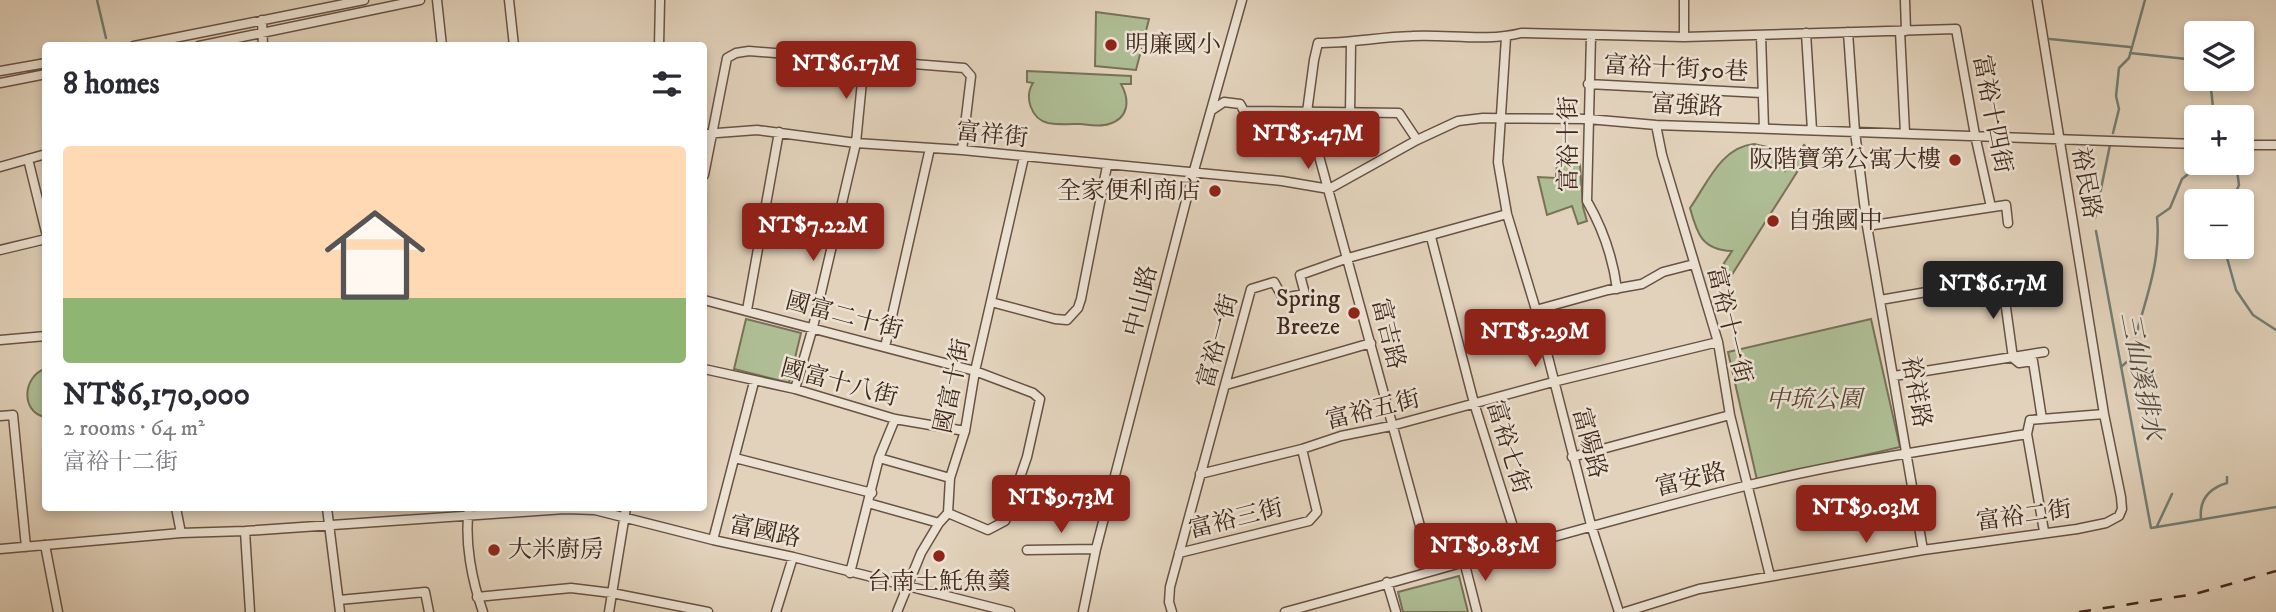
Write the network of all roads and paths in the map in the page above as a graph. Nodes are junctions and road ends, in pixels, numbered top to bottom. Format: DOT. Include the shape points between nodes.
graph roads {
  1 [pos="364,0"];
  2 [pos="420,0"];
  3 [pos="437,0"];
  4 [pos="509,0"];
  5 [pos="660,0"];
  6 [pos="1242,0"];
  7 [pos="1684,0"];
  8 [pos="1905,0"];
  9 [pos="2037,0"];
  10 [pos="262,20"];
  11 [pos="1903,31"];
  12 [pos="1848,32"];
  13 [pos="1806,33"];
  14 [pos="261,34"];
  15 [pos="1591,35"];
  16 [pos="1761,35"];
  17 [pos="1506,37"];
  18 [pos="1684,37"];
  19 [pos="154,42"];
  20 [pos="220,42"];
  21 [pos="262,42"];
  22 [pos="442,42"];
  23 [pos="514,42"];
  24 [pos="659,42"];
  25 [pos="1351,43"];
  26 [pos="864,61"];
  27 [pos="42,63"];
  28 [pos="0,71"];
  29 [pos="42,75"];
  30 [pos="0,83"];
  31 [pos="1588,84"];
  32 [pos="1762,93"];
  33 [pos="1212,110"];
  34 [pos="1307,112"];
  35 [pos="1350,113"];
  36 [pos="1500,118"];
  37 [pos="1588,119"];
  38 [pos="1656,125"];
  39 [pos="1765,129"];
  40 [pos="1812,130"];
  41 [pos="779,132"];
  42 [pos="1855,132"];
  43 [pos="1905,133"];
  44 [pos="708,134"];
  45 [pos="1975,135"];
  46 [pos="2059,139"];
  47 [pos="1418,140"];
  48 [pos="856,143"];
  49 [pos="2184,144"];
  50 [pos="2254,145"];
  51 [pos="2276,145"];
  52 [pos="930,148"];
  53 [pos="961,150"];
  54 [pos="42,156"];
  55 [pos="1024,157"];
  56 [pos="28,159"];
  57 [pos="1107,166"];
  58 [pos="0,167"];
  59 [pos="1193,174"];
  60 [pos="1329,189"];
  61 [pos="1991,207"];
  62 [pos="1507,215"];
  63 [pos="42,216"];
  64 [pos="2008,223"];
  65 [pos="1867,226"];
  66 [pos="1431,237"];
  67 [pos="42,240"];
  68 [pos="0,250"];
  69 [pos="1348,258"];
  70 [pos="1694,264"];
  71 [pos="2037,273"];
  72 [pos="2002,279"];
  73 [pos="1617,289"];
  74 [pos="1880,300"];
  75 [pos="707,301"];
  76 [pos="991,302"];
  77 [pos="747,310"];
  78 [pos="1536,310"];
  79 [pos="813,327"];
  80 [pos="42,336"];
  81 [pos="0,340"];
  82 [pos="1718,342"];
  83 [pos="1371,344"];
  84 [pos="885,346"];
  85 [pos="2044,352"];
  86 [pos="2013,358"];
  87 [pos="707,370"];
  88 [pos="975,371"];
  89 [pos="1894,376"];
  90 [pos="754,382"];
  91 [pos="1553,382"];
  92 [pos="1226,385"];
  93 [pos="794,389"];
  94 [pos="1474,403"];
  95 [pos="2104,414"];
  96 [pos="1730,415"];
  97 [pos="0,416"];
  98 [pos="895,419"];
  99 [pos="2042,419"];
  100 [pos="1391,426"];
  101 [pos="965,432"];
  102 [pos="2027,434"];
  103 [pos="1302,449"];
  104 [pos="1908,454"];
  105 [pos="1572,457"];
  106 [pos="735,458"];
  107 [pos="879,458"];
  108 [pos="1200,474"];
  109 [pos="950,478"];
  110 [pos="1748,485"];
  111 [pos="872,493"];
  112 [pos="1014,496"];
  113 [pos="2121,497"];
  114 [pos="868,503"];
  115 [pos="1109,505"];
  116 [pos="177,511"];
  117 [pos="327,511"];
  118 [pos="500,511"];
  119 [pos="599,511"];
  120 [pos="625,511"];
  121 [pos="468,512"];
  122 [pos="948,513"];
  123 [pos="623,517"];
  124 [pos="939,523"];
  125 [pos="329,525"];
  126 [pos="1591,525"];
  127 [pos="245,531"];
  128 [pos="2044,531"];
  129 [pos="181,533"];
  130 [pos="712,540"];
  131 [pos="45,545"];
  132 [pos="26,547"];
  133 [pos="1513,547"];
  134 [pos="0,549"];
  135 [pos="1096,549"];
  136 [pos="1027,550"];
  137 [pos="1923,550"];
  138 [pos="1179,553"];
  139 [pos="793,557"];
  140 [pos="1464,561"];
  141 [pos="1432,570"];
  142 [pos="850,573"];
  143 [pos="1770,576"];
  144 [pos="1387,582"];
  145 [pos="909,587"];
  146 [pos="612,593"];
  147 [pos="477,597"];
  148 [pos="339,600"];
  149 [pos="58,612"];
  150 [pos="250,612"];
  151 [pos="340,612"];
  152 [pos="429,612"];
  153 [pos="483,612"];
  154 [pos="609,612"];
  155 [pos="704,612"];
  156 [pos="776,612"];
  157 [pos="897,612"];
  158 [pos="1010,612"];
  159 [pos="1083,612"];
  160 [pos="1172,612"];
  161 [pos="1285,612"];
  162 [pos="1396,612"];
  163 [pos="1477,612"];
  164 [pos="1619,612"];
  165 [pos="1625,612"];
  1 -- 10 [label="street"];
  2 -- 14 [label="street"];
  3 -- 22 [label="street"];
  4 -- 23 [label="street"];
  5 -- 24 [label="street"];
  6 -- 33 [label="street, 中山路"];
  7 -- 18 [label="street"];
  8 -- 11 [label="street"];
  9 -- 46 [label="street, 裕民路"];
  10 -- 14 [label="street"];
  10 -- 19 [label="street"];
  11 -- 12 [label="street"];
  11 -- 43 [label="street"];
  11 -- 45 [label="street, 富裕十四街" via="1956,29"];
  12 -- 13 [label="street"];
  12 -- 42 [label="street, 裕祥路"];
  13 -- 16 [label="street"];
  13 -- 40 [label="street"];
  14 -- 20 [label="street"];
  14 -- 21 [label="street"];
  15 -- 17 [label="street" via="1521,33"];
  15 -- 18 [label="street"];
  15 -- 31 [label="street, 富裕十街"];
  16 -- 18 [label="street"];
  16 -- 32 [label="street"];
  17 -- 25 [label="street" via="1412,36"];
  17 -- 36 [label="street, 富陽路"];
  25 -- 34 [label="street" via="1318,43"];
  25 -- 35 [label="street"];
  26 -- 44 [label="street" via="736,53 727,58"];
  26 -- 48 [label="street"];
  26 -- 53 [label="street" via="969,71"];
  27 -- 28 [label="street"];
  29 -- 30 [label="street"];
  31 -- 32 [label="street, 富裕十街50巷"];
  31 -- 37 [label="street, 富裕十街"];
  32 -- 39 [label="street"];
  33 -- 34 [label="street" via="1224,102 1240,104 1244,111"];
  33 -- 59 [label="street, 中山路"];
  34 -- 35 [label="street"];
  34 -- 60 [label="street, 富吉路"];
  35 -- 47 [label="street" via="1399,113"];
  36 -- 37 [label="street, 富強路"];
  36 -- 47 [label="street, 富強路" via="1458,121"];
  36 -- 62 [label="street, 富陽路" via="1498,162"];
  37 -- 38 [label="street, 富強路"];
  37 -- 73 [label="street, 富裕十街" via="1587,201 1613,264"];
  38 -- 39 [label="street, 富強路"];
  38 -- 70 [label="street, 富裕十一街"];
  39 -- 40 [label="street, 富強路"];
  40 -- 42 [label="street, 富強路"];
  41 -- 44 [label="street, 富祥街"];
  41 -- 48 [label="street, 富祥街"];
  41 -- 77 [label="street"];
  42 -- 43 [label="street, 富強路"];
  42 -- 65 [label="street, 裕祥路"];
  43 -- 45 [label="street, 富強路"];
  45 -- 46 [label="street, 富強路"];
  45 -- 61 [label="street, 富裕十四街"];
  46 -- 49 [label="street, 富強路"];
  46 -- 95 [label="street, 裕民路"];
  47 -- 60 [label="street, 富強路"];
  48 -- 52 [label="street, 富祥街"];
  48 -- 79 [label="street"];
  50 -- 51 [label="street"];
  52 -- 53 [label="street, 富祥街"];
  52 -- 84 [label="street"];
  53 -- 55 [label="street, 富祥街"];
  54 -- 56 [label="street"];
  55 -- 57 [label="street, 富祥街"];
  55 -- 76 [label="street, 國富十街"];
  56 -- 58 [label="street"];
  56 -- 63 [label="street"];
  57 -- 59 [label="street, 富祥街"];
  57 -- 76 [label="street" via="1081,299 1073,315 1067,320 1055,319"];
  59 -- 60 [label="street"];
  59 -- 115 [label="street, 中山路"];
  60 -- 69 [label="street, 富吉路"];
  61 -- 64 [label="street, 富裕十四街" via="2006,205"];
  61 -- 65 [label="street, 富裕十四街"];
  62 -- 66 [label="street, 富裕一街"];
  62 -- 78 [label="street, 富陽路"];
  65 -- 74 [label="street, 裕祥路"];
  66 -- 69 [label="street, 富裕一街"];
  66 -- 94 [label="street, 富裕七街"];
  67 -- 68 [label="street"];
  69 -- 83 [label="street, 富吉路"];
  69 -- 92 [label="street, 富裕一街" via="1300,275 1305,294 1283,298 1274,282 1251,289"];
  70 -- 73 [label="street"];
  70 -- 82 [label="street, 富裕十一街"];
  71 -- 72 [label="street"];
  72 -- 74 [label="street"];
  72 -- 86 [label="street"];
  73 -- 78 [label="street"];
  74 -- 89 [label="street, 裕祥路"];
  75 -- 77 [label="street, 國富二十街"];
  76 -- 88 [label="street, 國富十街"];
  77 -- 79 [label="street, 國富二十街"];
  78 -- 91 [label="street, 富陽路"];
  79 -- 84 [label="street, 國富二十街"];
  79 -- 93 [label="street"];
  80 -- 81 [label="street"];
  82 -- 91 [label="street, 富裕五街"];
  82 -- 96 [label="street, 富裕十一街"];
  83 -- 92 [label="street"];
  83 -- 100 [label="street, 富吉路"];
  84 -- 88 [label="street, 國富二十街"];
  85 -- 86 [label="street"];
  86 -- 89 [label="street"];
  86 -- 99 [label="street" via="2019,363 2033,361"];
  87 -- 90 [label="street, 國富十八街"];
  88 -- 101 [label="street, 國富十街"];
  88 -- 112 [label="street, 國富二十街" via="1040,399"];
  89 -- 104 [label="street, 裕祥路"];
  90 -- 93 [label="street, 國富十八街"];
  90 -- 106 [label="street"];
  91 -- 94 [label="street, 富裕五街"];
  91 -- 105 [label="street, 富陽路"];
  92 -- 108 [label="street, 富裕一街"];
  93 -- 98 [label="street, 國富十八街"];
  94 -- 100 [label="street, 富裕五街"];
  94 -- 133 [label="street, 富裕七街" via="1515,534"];
  95 -- 99 [label="street"];
  95 -- 113 [label="street, 裕民路"];
  96 -- 105 [label="street"];
  96 -- 110 [label="street, 富裕十一街"];
  97 -- 132 [label="street" via="13,415"];
  98 -- 101 [label="street, 國富十八街"];
  98 -- 107 [label="street"];
  99 -- 102 [label="street" via="2030,420"];
  100 -- 103 [label="street, 富裕五街"];
  100 -- 141 [label="street, 富吉路"];
  101 -- 109 [label="street, 國富十街"];
  102 -- 104 [label="street, 富安路"];
  102 -- 128 [label="street"];
  103 -- 108 [label="street, 富裕五街"];
  103 -- 138 [label="street, 富裕三街" via="1317,512 1310,521"];
  104 -- 110 [label="street, 富安路"];
  104 -- 137 [label="street, 裕祥路"];
  105 -- 126 [label="street, 富陽路"];
  106 -- 111 [label="street"];
  106 -- 130 [label="street"];
  107 -- 109 [label="street"];
  107 -- 111 [label="street"];
  108 -- 138 [label="street, 富裕一街"];
  109 -- 122 [label="street, 國富十街"];
  110 -- 126 [label="street, 富安路"];
  110 -- 143 [label="street, 富裕十一街"];
  111 -- 114 [label="street"];
  112 -- 115 [label="street"];
  112 -- 122 [label="street" via="1005,521 988,530"];
  113 -- 128 [label="street, 富裕二街" via="2119,516 2106,523"];
  114 -- 124 [label="street"];
  114 -- 142 [label="street"];
  115 -- 135 [label="street, 中山路"];
  116 -- 129 [label="street"];
  117 -- 125 [label="street"];
  118 -- 121 [label="street, 富國路"];
  119 -- 123 [label="street, 富國路"];
  120 -- 123 [label="street"];
  121 -- 125 [label="street, 富國路"];
  121 -- 147 [label="street"];
  122 -- 124 [label="street"];
  123 -- 130 [label="street, 富國路"];
  123 -- 146 [label="street"];
  124 -- 145 [label="street" via="921,553"];
  125 -- 127 [label="street, 富國路"];
  125 -- 148 [label="street"];
  126 -- 133 [label="street, 富安路"];
  126 -- 164 [label="street, 富陽路"];
  127 -- 129 [label="street, 富國路"];
  127 -- 150 [label="street"];
  128 -- 137 [label="street, 富裕二街"];
  129 -- 131 [label="street, 富國路"];
  130 -- 139 [label="street, 富國路"];
  131 -- 132 [label="street, 富國路"];
  131 -- 149 [label="street"];
  132 -- 134 [label="street, 富國路"];
  133 -- 140 [label="street, 富安路"];
  135 -- 136 [label="street"];
  135 -- 159 [label="street, 中山路"];
  137 -- 143 [label="street, 富裕二街"];
  138 -- 160 [label="street, 富裕一街" via="1168,594"];
  139 -- 142 [label="street, 富國路"];
  139 -- 156 [label="street"];
  140 -- 141 [label="street, 富安路"];
  140 -- 163 [label="street"];
  141 -- 144 [label="street, 富安路"];
  142 -- 145 [label="street, 富國路"];
  143 -- 165 [label="street, 富裕二街" via="1699,589"];
  144 -- 161 [label="street, 富安路"];
  144 -- 162 [label="street"];
  145 -- 157 [label="street"];
  145 -- 158 [label="street, 富國路"];
  146 -- 147 [label="street" via="571,588"];
  146 -- 154 [label="street"];
  146 -- 155 [label="street"];
  147 -- 153 [label="street"];
  148 -- 151 [label="street"];
  148 -- 152 [label="street" via="425,592"];
}
